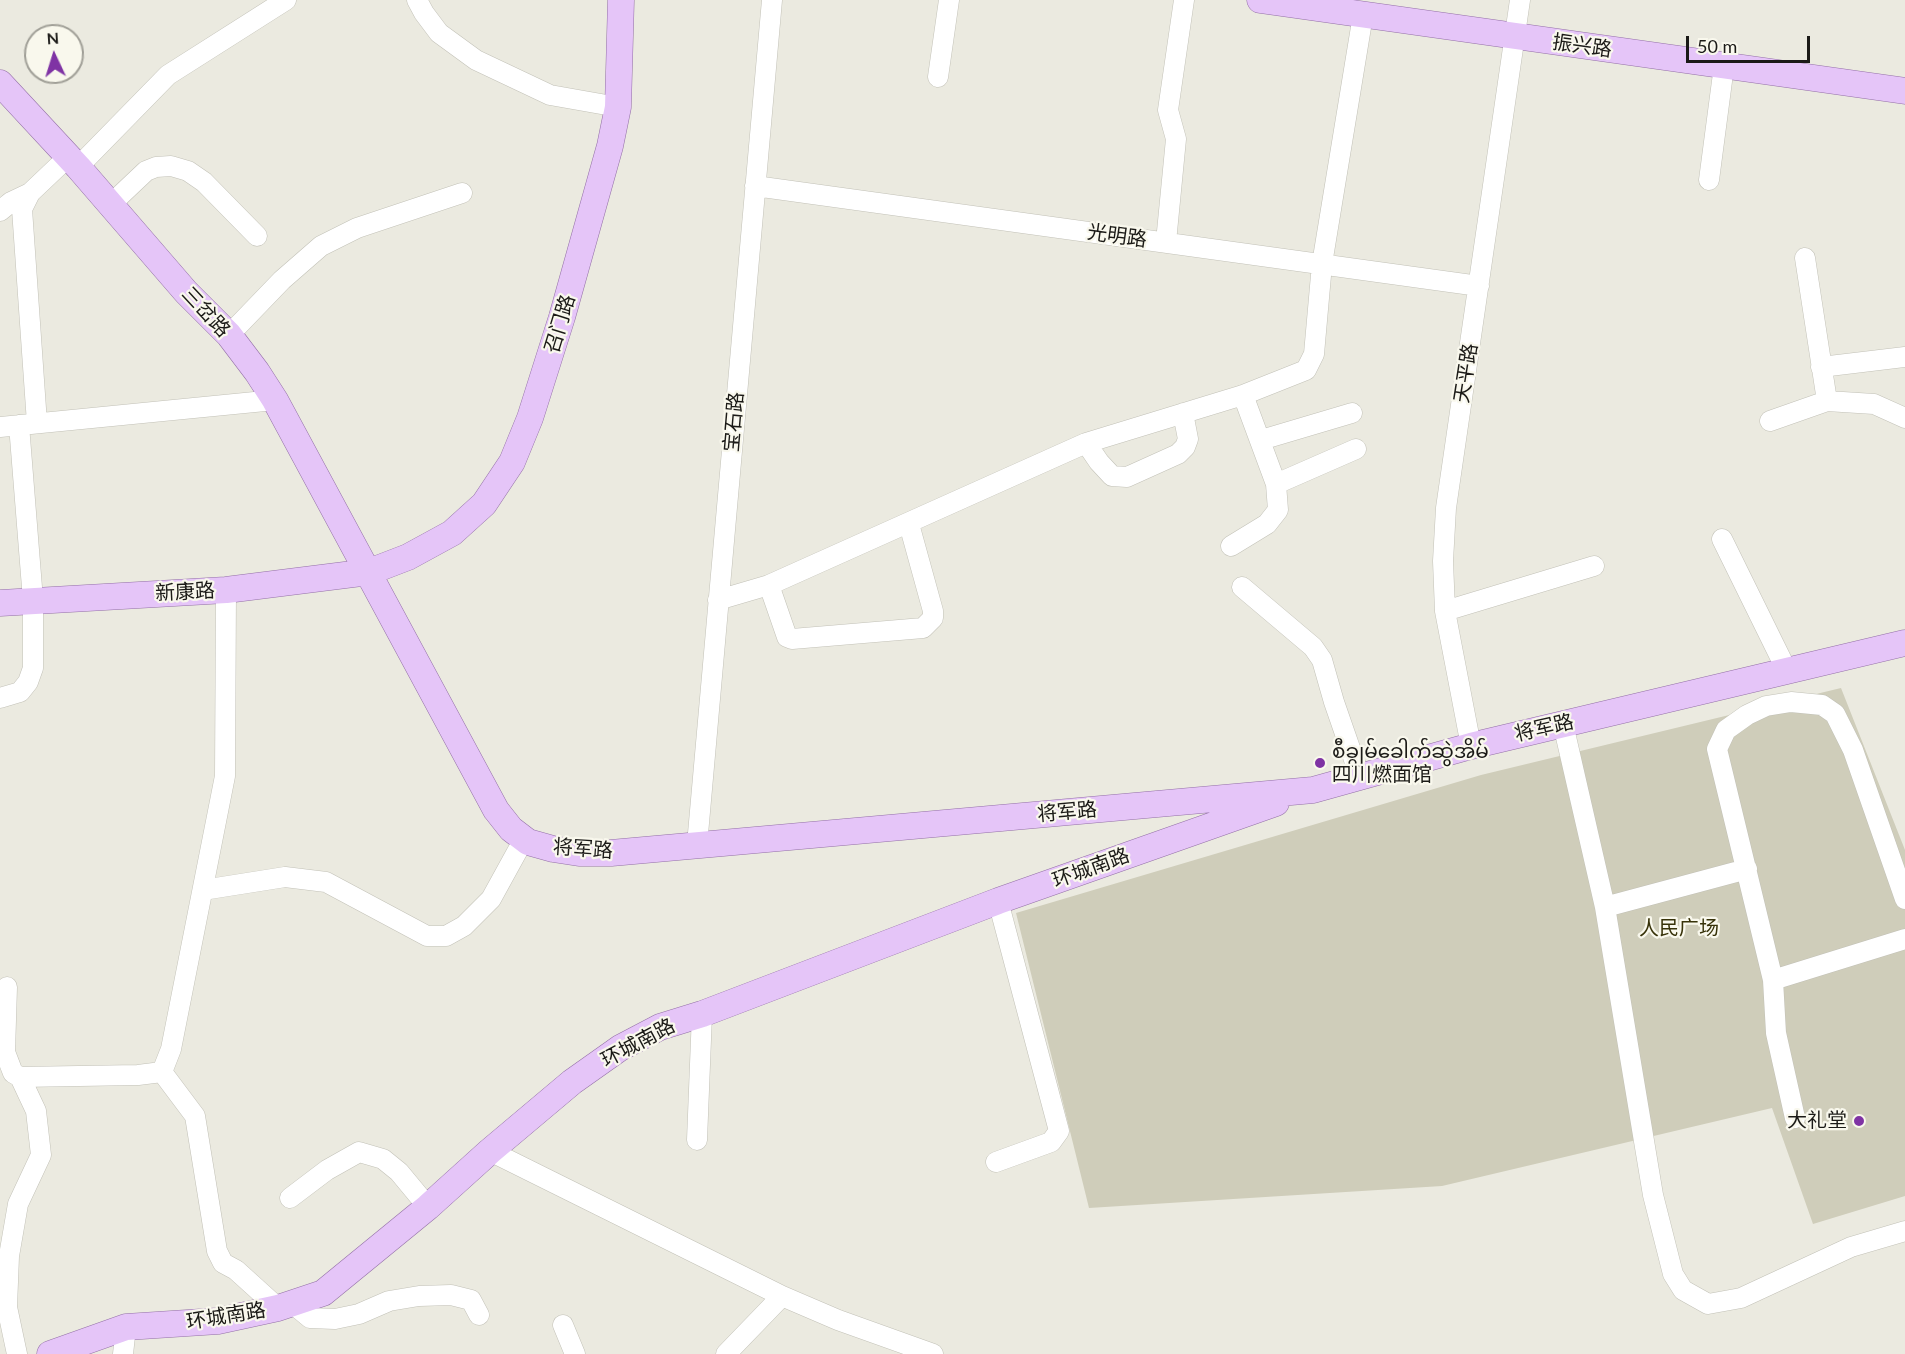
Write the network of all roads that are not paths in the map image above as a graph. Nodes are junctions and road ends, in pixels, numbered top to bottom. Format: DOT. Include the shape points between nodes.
graph roads {
  1 [pos="286,0"];
  2 [pos="417,0"];
  3 [pos="621,0"];
  4 [pos="772,0"];
  5 [pos="950,0"];
  6 [pos="1184,0"];
  7 [pos="1260,0"];
  8 [pos="1520,0"];
  9 [pos="1363,15"];
  10 [pos="1515,37"];
  11 [pos="1724,66"];
  12 [pos="938,77"];
  13 [pos="0,83"];
  14 [pos="1905,91"];
  15 [pos="618,107"];
  16 [pos="73,162"];
  17 [pos="1709,180"];
  18 [pos="755,186"];
  19 [pos="462,192"];
  20 [pos="30,193"];
  21 [pos="110,205"];
  22 [pos="0,211"];
  23 [pos="257,236"];
  24 [pos="1166,242"];
  25 [pos="1805,258"];
  26 [pos="1322,264"];
  27 [pos="1479,286"];
  28 [pos="229,335"];
  29 [pos="1905,357"];
  30 [pos="1821,367"];
  31 [pos="1243,395"];
  32 [pos="275,400"];
  33 [pos="1827,401"];
  34 [pos="1183,412"];
  35 [pos="1352,413"];
  36 [pos="1905,418"];
  37 [pos="1770,421"];
  38 [pos="19,425"];
  39 [pos="1261,440"];
  40 [pos="1086,443"];
  41 [pos="1356,449"];
  42 [pos="1276,484"];
  43 [pos="909,524"];
  44 [pos="1722,539"];
  45 [pos="1230,546"];
  46 [pos="1594,566"];
  47 [pos="369,572"];
  48 [pos="769,585"];
  49 [pos="1242,587"];
  50 [pos="226,590"];
  51 [pos="33,600"];
  52 [pos="718,600"];
  53 [pos="0,603"];
  54 [pos="1445,611"];
  55 [pos="1905,643"];
  56 [pos="1787,671"];
  57 [pos="1759,678"];
  58 [pos="0,698"];
  59 [pos="1766,706"];
  60 [pos="1563,724"];
  61 [pos="1471,746"];
  62 [pos="1360,777"];
  63 [pos="1313,790"];
  64 [pos="1133,806"];
  65 [pos="524,838"];
  66 [pos="697,845"];
  67 [pos="1148,848"];
  68 [pos="1747,869"];
  69 [pos="203,890"];
  70 [pos="1905,899"];
  71 [pos="998,901"];
  72 [pos="1605,907"];
  73 [pos="1905,939"];
  74 [pos="1773,980"];
  75 [pos="8,987"];
  76 [pos="702,1014"];
  77 [pos="162,1072"];
  78 [pos="11,1074"];
  79 [pos="1795,1118"];
  80 [pos="697,1140"];
  81 [pos="490,1151"];
  82 [pos="996,1162"];
  83 [pos="290,1198"];
  84 [pos="428,1207"];
  85 [pos="1905,1231"];
  86 [pos="782,1296"];
  87 [pos="285,1305"];
  88 [pos="480,1315"];
  89 [pos="562,1325"];
  90 [pos="126,1327"];
  91 [pos="17,1354"];
  92 [pos="50,1354"];
  93 [pos="123,1354"];
  94 [pos="575,1354"];
  95 [pos="726,1354"];
  96 [pos="933,1354"];
  1 -- 16 [label="street" via="168,75"];
  2 -- 15 [label="street" via="439,33 476,60 550,95"];
  3 -- 15 [label="main road, 召门路"];
  4 -- 18 [label="street, 宝石路"];
  5 -- 12 [label="street"];
  6 -- 24 [label="street" via="1168,110 1176,139"];
  7 -- 9 [label="main road, 振兴路"];
  8 -- 10 [label="street, 天平路"];
  9 -- 10 [label="main road, 振兴路"];
  9 -- 26 [label="street"];
  10 -- 11 [label="main road, 振兴路"];
  10 -- 27 [label="street, 天平路"];
  11 -- 14 [label="main road, 振兴路"];
  11 -- 17 [label="street"];
  13 -- 16 [label="main road, 三岔路"];
  15 -- 47 [label="main road, 召门路" via="562,318 512,462 484,504 452,533 408,557"];
  16 -- 20 [label="street"];
  16 -- 21 [label="main road, 三岔路"];
  18 -- 24 [label="street, 光明路"];
  18 -- 52 [label="street, 宝石路"];
  19 -- 28 [label="street" via="357,228 321,246"];
  20 -- 22 [label="street"];
  20 -- 38 [label="street" via="22,208"];
  21 -- 23 [label="street" via="146,171 171,166 204,182"];
  21 -- 28 [label="main road, 三岔路"];
  24 -- 26 [label="street, 光明路"];
  25 -- 30 [label="street"];
  26 -- 27 [label="street, 光明路"];
  26 -- 31 [label="street" via="1314,354 1306,370"];
  27 -- 54 [label="street, 天平路" via="1446,508"];
  28 -- 32 [label="main road, 三岔路"];
  29 -- 30 [label="street"];
  30 -- 33 [label="street"];
  31 -- 34 [label="street"];
  31 -- 39 [label="street"];
  32 -- 38 [label="street"];
  32 -- 47 [label="main road, 三岔路"];
  33 -- 36 [label="street" via="1874,404"];
  33 -- 37 [label="street"];
  34 -- 40 [label="street"];
  34 -- 40 [label="street" via="1188,439 1185,447 1178,454 1127,477 1112,476"];
  35 -- 39 [label="street"];
  38 -- 51 [label="street"];
  39 -- 42 [label="street"];
  40 -- 43 [label="street"];
  41 -- 42 [label="street"];
  42 -- 45 [label="street" via="1278,510 1267,524"];
  43 -- 48 [label="street"];
  43 -- 48 [label="street" via="933,611 933,618 923,628 792,639 787,637"];
  44 -- 56 [label="street"];
  46 -- 54 [label="street"];
  47 -- 50 [label="main road, 新康路"];
  47 -- 65 [label="main road, 将军路" via="484,790 511,829"];
  48 -- 52 [label="street"];
  49 -- 62 [label="street" via="1313,647 1322,660"];
  50 -- 51 [label="main road, 新康路"];
  50 -- 69 [label="street" via="225,776"];
  51 -- 53 [label="main road, 新康路"];
  51 -- 58 [label="street" via="33,668 20,692"];
  52 -- 66 [label="street, 宝石路"];
  54 -- 61 [label="street, 天平路"];
  55 -- 56 [label="main road, 将军路"];
  56 -- 57 [label="main road, 将军路"];
  57 -- 59 [label="street"];
  57 -- 60 [label="main road, 将军路"];
  59 -- 68 [label="street" via="1726,730 1717,750"];
  59 -- 70 [label="street" via="1791,702 1822,705 1835,714 1853,750"];
  60 -- 61 [label="main road, 将军路"];
  60 -- 72 [label="street"];
  61 -- 62 [label="main road, 将军路"];
  62 -- 63 [label="main road, 将军路"];
  63 -- 64 [label="main road, 将军路"];
  63 -- 67 [label="main road, 环城南路"];
  64 -- 66 [label="main road, 将军路"];
  64 -- 67 [label="main road" via="1144,813 1148,822"];
  65 -- 66 [label="main road, 将军路" via="579,853"];
  65 -- 69 [label="street" via="491,899 464,926 446,936 427,936 326,882 285,877"];
  67 -- 71 [label="main road, 环城南路"];
  68 -- 72 [label="street"];
  68 -- 74 [label="street"];
  69 -- 77 [label="street" via="171,1049"];
  71 -- 76 [label="main road, 环城南路"];
  71 -- 82 [label="street" via="1059,1131 1051,1142"];
  72 -- 85 [label="street" via="1653,1195 1673,1274 1683,1290 1708,1304 1741,1298 1851,1247"];
  73 -- 74 [label="street"];
  74 -- 79 [label="street" via="1776,1033"];
  75 -- 78 [label="street" via="5,1052"];
  76 -- 80 [label="street"];
  76 -- 81 [label="main road, 环城南路" via="660,1027 620,1048 572,1082"];
  77 -- 78 [label="street"];
  77 -- 87 [label="street" via="195,1116 217,1251 223,1263"];
  78 -- 91 [label="street" via="36,1111 41,1155 18,1204 9,1256 7,1307"];
  81 -- 84 [label="main road, 环城南路"];
  81 -- 86 [label="street"];
  83 -- 84 [label="street" via="359,1152 383,1159"];
  84 -- 87 [label="main road, 环城南路" via="323,1293"];
  86 -- 95 [label="street"];
  86 -- 96 [label="street"];
  87 -- 88 [label="street" via="310,1318 335,1319 389,1302 451,1295 471,1300"];
  87 -- 90 [label="main road, 环城南路" via="218,1322"];
  89 -- 94 [label="street"];
  90 -- 92 [label="main road, 环城南路"];
  90 -- 93 [label="street"];
}
